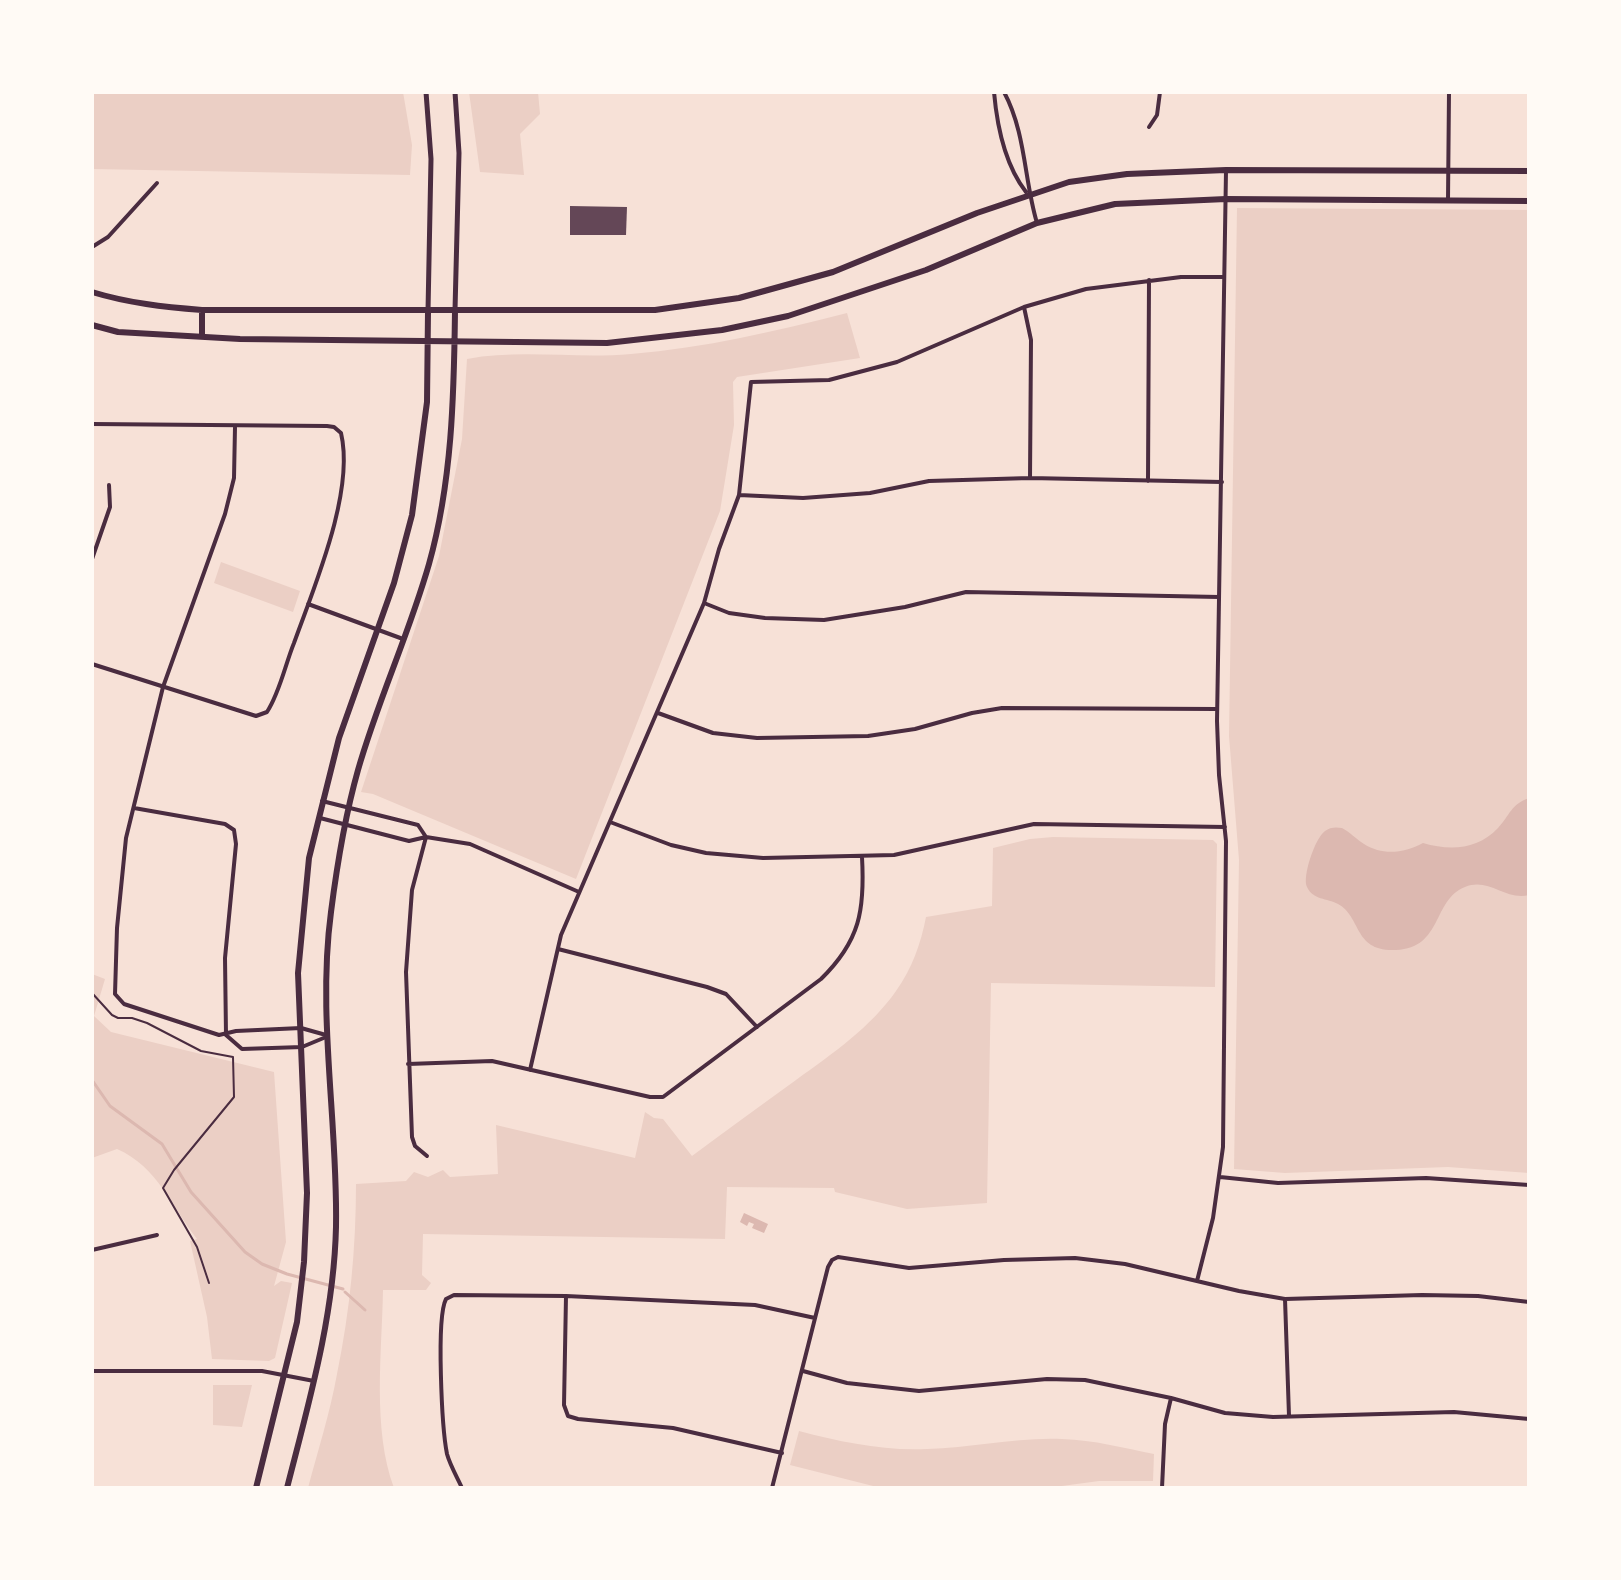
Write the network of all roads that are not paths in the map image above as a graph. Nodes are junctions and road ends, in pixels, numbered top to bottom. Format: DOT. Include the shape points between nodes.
graph roads {
  1 [pos="426,92"];
  2 [pos="455,92"];
  3 [pos="994,92"];
  4 [pos="1004,92"];
  5 [pos="1160,92"];
  6 [pos="1449,92"];
  7 [pos="1149,127"];
  8 [pos="1226,170"];
  9 [pos="1448,171"];
  10 [pos="1529,171"];
  11 [pos="157,183"];
  12 [pos="1028,195"];
  13 [pos="1226,199"];
  14 [pos="1448,200"];
  15 [pos="1529,201"];
  16 [pos="1037,223"];
  17 [pos="92,247"];
  18 [pos="1224,277"];
  19 [pos="1149,280"];
  20 [pos="92,292"];
  21 [pos="1024,307"];
  22 [pos="202,310"];
  23 [pos="455,311"];
  24 [pos="428,312"];
  25 [pos="92,325"];
  26 [pos="202,337"];
  27 [pos="455,341"];
  28 [pos="428,342"];
  29 [pos="92,424"];
  30 [pos="235,427"];
  31 [pos="1030,478"];
  32 [pos="1148,481"];
  33 [pos="1222,482"];
  34 [pos="109,485"];
  35 [pos="739,495"];
  36 [pos="92,559"];
  37 [pos="1219,597"];
  38 [pos="704,603"];
  39 [pos="307,604"];
  40 [pos="378,630"];
  41 [pos="403,639"];
  42 [pos="92,664"];
  43 [pos="163,687"];
  44 [pos="1217,709"];
  45 [pos="658,713"];
  46 [pos="322,801"];
  47 [pos="349,807"];
  48 [pos="133,808"];
  49 [pos="318,818"];
  50 [pos="610,822"];
  51 [pos="347,823"];
  52 [pos="1225,827"];
  53 [pos="426,837"];
  54 [pos="862,857"];
  55 [pos="579,892"];
  56 [pos="558,949"];
  57 [pos="757,1027"];
  58 [pos="301,1028"];
  59 [pos="226,1035"];
  60 [pos="328,1036"];
  61 [pos="302,1047"];
  62 [pos="408,1064"];
  63 [pos="530,1070"];
  64 [pos="427,1156"];
  65 [pos="1220,1177"];
  66 [pos="1529,1185"];
  67 [pos="157,1235"];
  68 [pos="92,1250"];
  69 [pos="1197,1281"];
  70 [pos="566,1296"];
  71 [pos="1285,1299"];
  72 [pos="1529,1302"];
  73 [pos="816,1318"];
  74 [pos="92,1371"];
  75 [pos="803,1371"];
  76 [pos="285,1374"];
  77 [pos="314,1381"];
  78 [pos="1171,1398"];
  79 [pos="1289,1416"];
  80 [pos="1529,1419"];
  81 [pos="782,1453"];
  82 [pos="256,1488"];
  83 [pos="287,1488"];
  84 [pos="462,1488"];
  85 [pos="772,1488"];
  86 [pos="1162,1488"];
  1 -- 24 [label="street" via="431,159"];
  2 -- 23 [label="street"];
  3 -- 12 [label="street" via="1014,177"];
  4 -- 12 [label="street" via="1028,171"];
  5 -- 7 [label="street" via="1157,115"];
  6 -- 9 [label="street"];
  8 -- 9 [label="main road"];
  8 -- 12 [label="main road" via="1112,176"];
  8 -- 13 [label="street"];
  9 -- 10 [label="main road"];
  9 -- 14 [label="street"];
  11 -- 17 [label="street" via="108,237"];
  12 -- 16 [label="street"];
  12 -- 23 [label="main road" via="833,272 739,298 655,310"];
  13 -- 14 [label="main road"];
  13 -- 16 [label="main road" via="1115,204"];
  13 -- 18 [label="street"];
  14 -- 15 [label="main road"];
  16 -- 27 [label="main road" via="846,299 735,327 607,343"];
  18 -- 19 [label="street"];
  18 -- 33 [label="street"];
  19 -- 21 [label="street" via="1086,289"];
  19 -- 32 [label="street"];
  20 -- 22 [label="main road"];
  21 -- 31 [label="street" via="1031,340"];
  21 -- 35 [label="street" via="897,362 829,380 751,382"];
  22 -- 24 [label="main road"];
  22 -- 26 [label="main road"];
  23 -- 24 [label="main road"];
  23 -- 27 [label="main road"];
  24 -- 28 [label="main road"];
  25 -- 26 [label="main road" via="118,332"];
  26 -- 28 [label="main road"];
  27 -- 28 [label="main road"];
  27 -- 41 [label="main road" via="454,398 439,517"];
  28 -- 40 [label="main road" via="427,402 412,515"];
  29 -- 30 [label="street"];
  30 -- 39 [label="street" via="327,426 341,433 341,490 333,531"];
  30 -- 43 [label="street" via="234,478 225,514"];
  31 -- 32 [label="street"];
  31 -- 35 [label="street" via="929,481 870,493 803,498"];
  32 -- 33 [label="street"];
  33 -- 37 [label="street"];
  34 -- 36 [label="street" via="110,507"];
  35 -- 38 [label="street"];
  37 -- 38 [label="street" via="966,592 824,620 741,615"];
  37 -- 44 [label="street"];
  38 -- 45 [label="street"];
  39 -- 40 [label="street"];
  39 -- 43 [label="street" via="264,715"];
  40 -- 41 [label="street"];
  40 -- 46 [label="main road"];
  41 -- 47 [label="main road"];
  42 -- 43 [label="street"];
  43 -- 48 [label="street"];
  44 -- 45 [label="street" via="1002,708 868,736 757,738 713,733"];
  44 -- 52 [label="street"];
  45 -- 50 [label="street"];
  46 -- 47 [label="street"];
  46 -- 49 [label="main road"];
  47 -- 51 [label="main road"];
  47 -- 53 [label="street" via="418,825"];
  48 -- 59 [label="street" via="117,928 118,1000"];
  48 -- 59 [label="street" via="234,830 225,958"];
  49 -- 51 [label="street"];
  49 -- 58 [label="main road" via="298,973"];
  50 -- 54 [label="street" via="706,853"];
  50 -- 55 [label="street"];
  51 -- 53 [label="street" via="409,841"];
  51 -- 60 [label="main road" via="328,939"];
  52 -- 54 [label="street" via="1034,824 920,851"];
  52 -- 65 [label="street"];
  53 -- 55 [label="street" via="470,844"];
  53 -- 62 [label="street" via="412,890 406,972"];
  54 -- 57 [label="street" via="861,914 848,946 821,979"];
  55 -- 56 [label="street"];
  56 -- 57 [label="street" via="726,994"];
  56 -- 63 [label="street"];
  57 -- 63 [label="street" via="659,1098"];
  58 -- 59 [label="street"];
  58 -- 60 [label="street"];
  58 -- 61 [label="main road"];
  59 -- 61 [label="street" via="242,1049"];
  60 -- 61 [label="street"];
  60 -- 77 [label="main road" via="336,1241"];
  61 -- 76 [label="main road" via="307,1193 299,1307"];
  62 -- 63 [label="street" via="487,1061"];
  62 -- 64 [label="street" via="412,1137"];
  65 -- 66 [label="street" via="1278,1183 1426,1178"];
  65 -- 69 [label="street"];
  67 -- 68 [label="street"];
  69 -- 71 [label="street"];
  69 -- 73 [label="street" via="1075,1258 909,1268 844,1257 832,1260"];
  70 -- 73 [label="street" via="755,1305"];
  70 -- 81 [label="street" via="568,1416 673,1428"];
  70 -- 84 [label="street" via="446,1299 442,1314 447,1455"];
  71 -- 72 [label="street" via="1422,1295"];
  71 -- 79 [label="street"];
  73 -- 75 [label="street"];
  74 -- 76 [label="street"];
  75 -- 78 [label="street" via="891,1389 1047,1379"];
  75 -- 81 [label="street"];
  76 -- 77 [label="street"];
  76 -- 82 [label="main road"];
  77 -- 83 [label="main road"];
  78 -- 79 [label="street" via="1225,1413"];
  78 -- 86 [label="street"];
  79 -- 80 [label="street" via="1454,1412"];
  81 -- 85 [label="street"];
}
